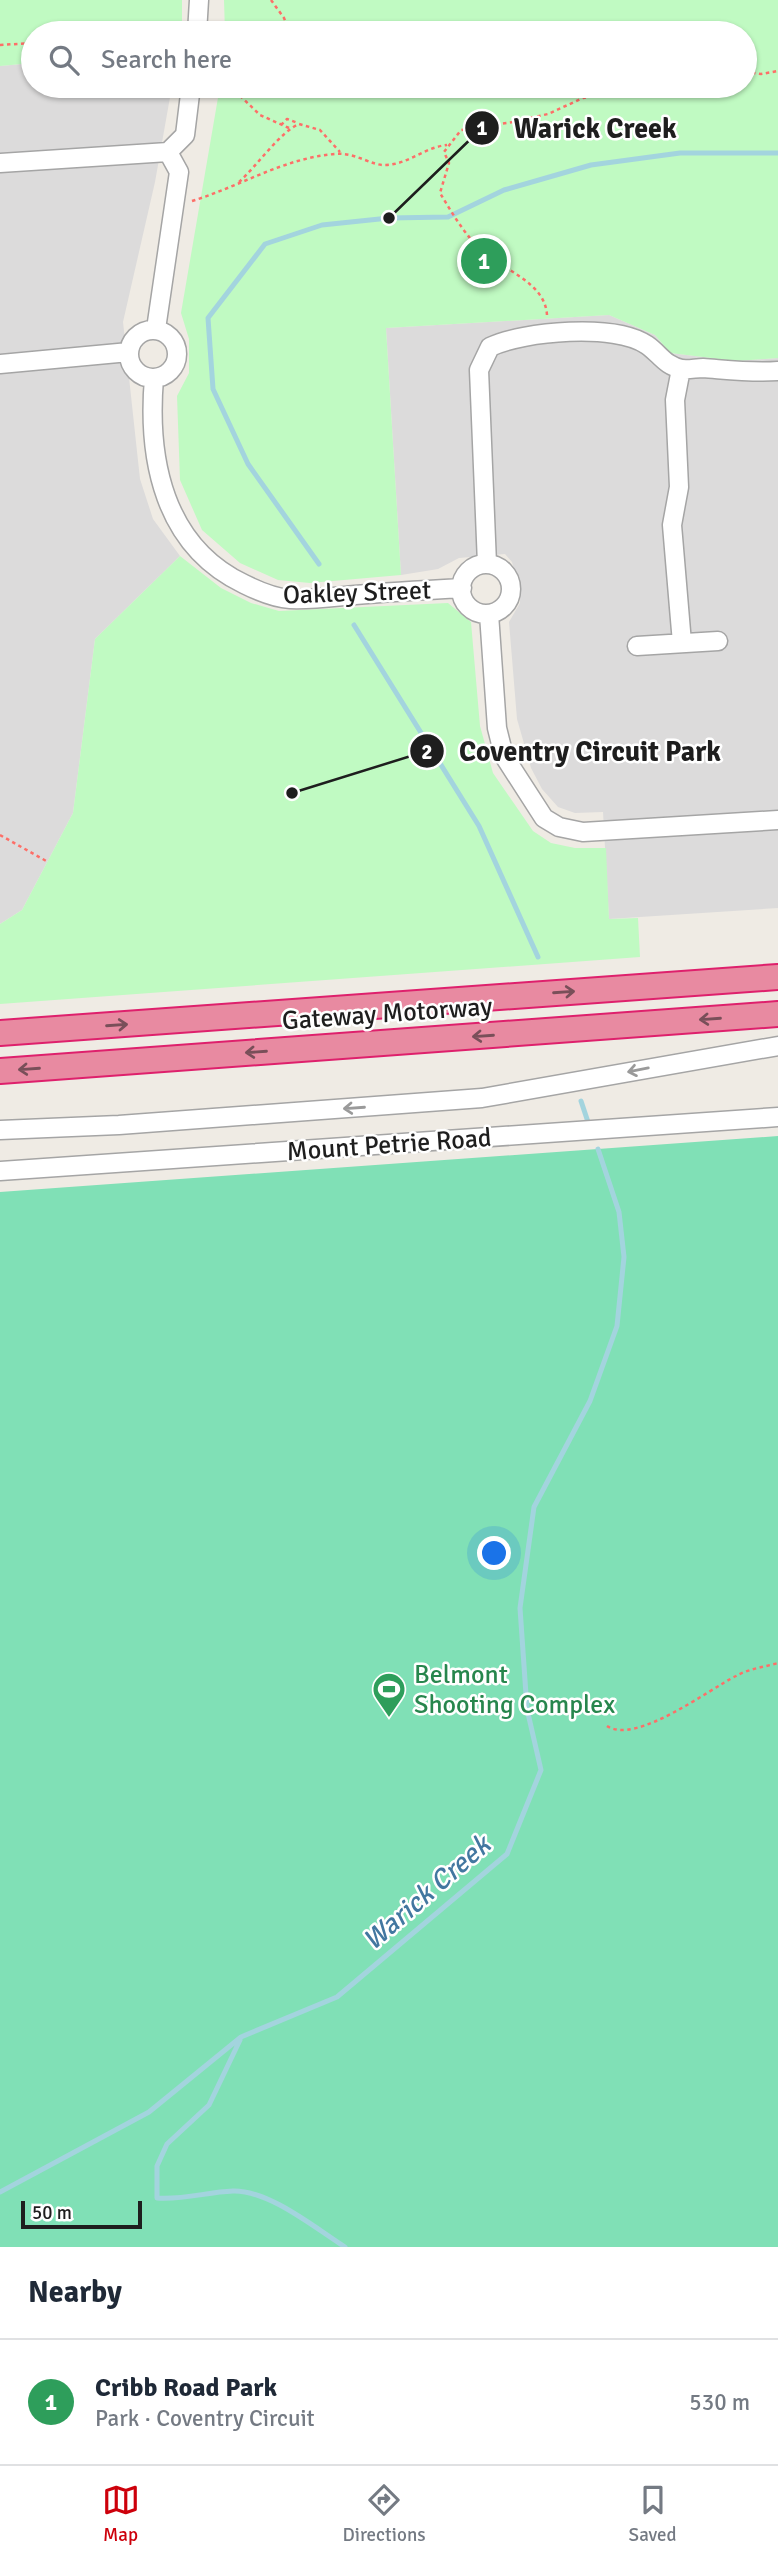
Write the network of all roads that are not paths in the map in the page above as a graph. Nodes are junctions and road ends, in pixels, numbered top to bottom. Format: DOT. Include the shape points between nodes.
graph roads {
  1 [pos="199,0"];
  2 [pos="198,21"];
  3 [pos="190,98"];
  4 [pos="167,152"];
  5 [pos="0,163"];
  6 [pos="156,329"];
  7 [pos="129,352"];
  8 [pos="0,364"];
  9 [pos="681,369"];
  10 [pos="778,371"];
  11 [pos="153,378"];
  12 [pos="487,564"];
  13 [pos="462,588"];
  14 [pos="489,614"];
  15 [pos="718,641"];
  16 [pos="682,643"];
  17 [pos="637,646"];
  18 [pos="778,820"];
  19 [pos="778,976"];
  20 [pos="778,1014"];
  21 [pos="0,1033"];
  22 [pos="778,1046"];
  23 [pos="0,1071"];
  24 [pos="778,1117"];
  25 [pos="0,1130"];
  26 [pos="0,1171"];
  1 -- 2 [label="street"];
  3 -- 4 [label="street" via="185,135"];
  4 -- 5 [label="street"];
  4 -- 6 [label="street" via="179,172"];
  6 -- 7 [label="street" via="138,335"];
  6 -- 11 [label="street" via="172,338 177,355 170,371"];
  7 -- 8 [label="street"];
  7 -- 11 [label="street" via="135,370"];
  9 -- 10 [label="street"];
  9 -- 12 [label="street" via="664,362 647,345 599,332 509,338 490,346 479,370"];
  9 -- 16 [label="street" via="675,400 679,487 672,525"];
  11 -- 13 [label="street, Oakley Street" via="154,433 166,500 180,530 230,577 288,599"];
  12 -- 13 [label="street" via="470,571"];
  12 -- 14 [label="street" via="504,572 511,588 505,606"];
  13 -- 14 [label="street" via="469,607"];
  14 -- 18 [label="street" via="497,728 504,756 544,818 583,832"];
  15 -- 16 [label="street"];
  16 -- 17 [label="street"];
  21 -- 19 [label="highway, Gateway Motorway, one-way"];
  20 -- 23 [label="highway, Gateway Motorway, one-way"];
  22 -- 25 [label="street, one-way" via="482,1098"];
  24 -- 26 [label="street, Mount Petrie Road"];
}
